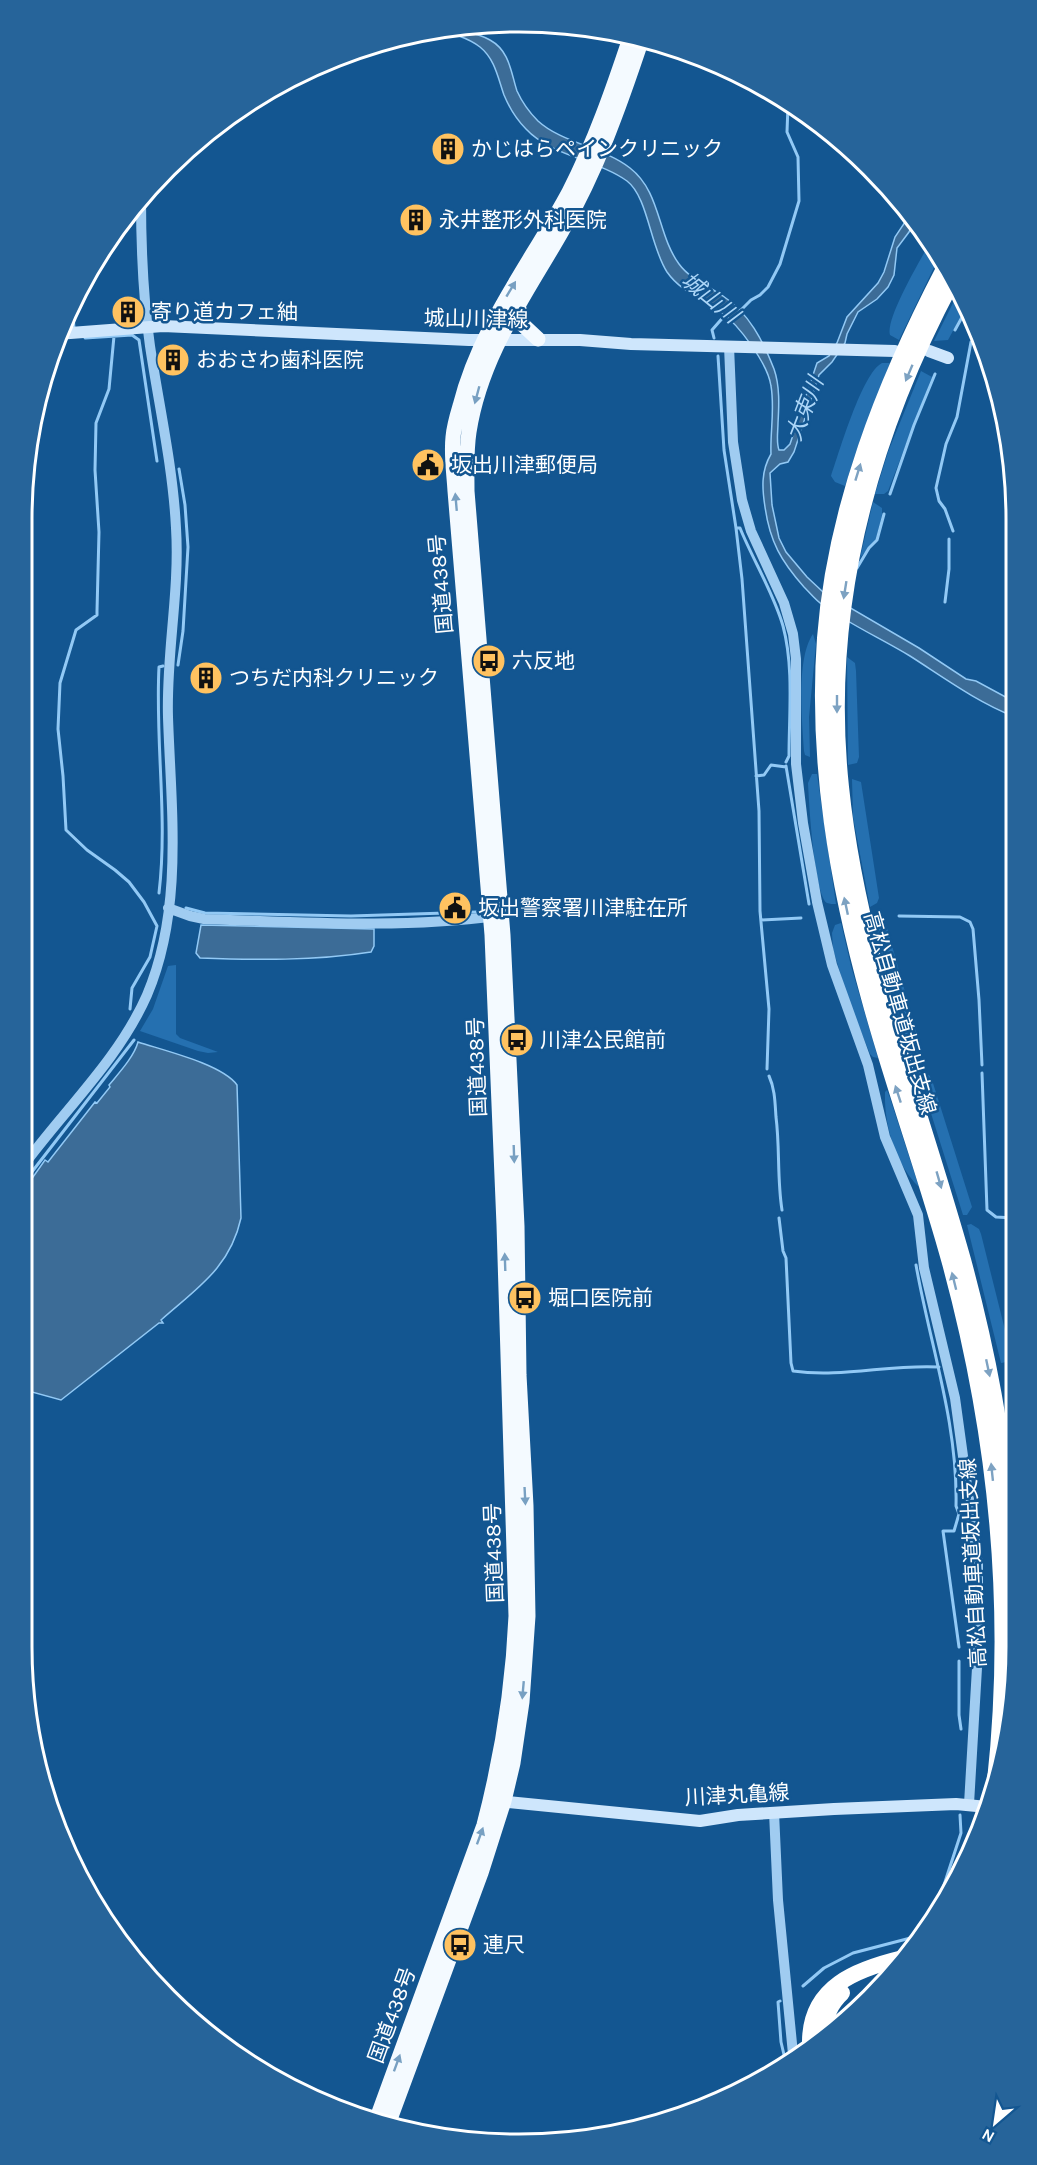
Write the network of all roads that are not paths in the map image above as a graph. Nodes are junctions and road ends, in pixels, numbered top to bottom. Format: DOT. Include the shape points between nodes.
graph roads {
  1 [pos="628,44"];
  2 [pos="639,47"];
  3 [pos="597,147"];
  4 [pos="589,165"];
  5 [pos="141,211"];
  6 [pos="940,276"];
  7 [pos="948,290"];
  8 [pos="518,304"];
  9 [pos="148,328"];
  10 [pos="69,333"];
  11 [pos="538,339"];
  12 [pos="490,340"];
  13 [pos="729,346"];
  14 [pos="895,351"];
  15 [pos="929,351"];
  16 [pos="948,358"];
  17 [pos="849,532"];
  18 [pos="832,641"];
  19 [pos="168,908"];
  20 [pos="496,916"];
  21 [pos="32,1155"];
  22 [pos="1006,1479"];
  23 [pos="999,1725"];
  24 [pos="497,1801"];
  25 [pos="969,1804"];
  26 [pos="979,1806"];
  27 [pos="774,1812"];
  28 [pos="890,1962"];
  29 [pos="879,1974"];
  30 [pos="825,2025"];
  31 [pos="810,2036"];
  32 [pos="792,2049"];
  33 [pos="379,2113"];
  34 [pos="391,2117"];
  1 -- 3 [label="highway, 国道438号"];
  2 -- 3 [label="highway, 国道438号"];
  3 -- 4 [label="highway, 国道438号"];
  4 -- 8 [label="highway, 国道438号" via="562,231"];
  12 -- 4 [label="highway, 国道438号, one-way" via="493,319"];
  5 -- 9 [label="street"];
  17 -- 6 [label="highway, 高松自動車道坂出支線, one-way" via="857,473 875,420"];
  7 -- 17 [label="highway, 高松自動車道坂出支線, one-way" via="912,365"];
  8 -- 11 [label="highway" via="522,324"];
  8 -- 12 [label="highway, 国道438号"];
  9 -- 10 [label="main road, 城山川津線"];
  9 -- 12 [label="main road, 城山川津線" via="236,328"];
  9 -- 19 [label="street" via="177,538 168,713 173,822"];
  11 -- 12 [label="main road, 城山川津線"];
  11 -- 13 [label="main road, 城山川津線"];
  12 -- 20 [label="highway, 国道438号" via="463,392 453,449"];
  13 -- 14 [label="main road, 城山川津線"];
  13 -- 25 [label="street" via="733,442 742,500 793,634 796,764 817,902 832,965 868,1065 885,1137 918,1215 924,1268 955,1398 978,1565 978,1651"];
  15 -- 16 [label="main road"];
  17 -- 18 [label="highway, 高松自動車道坂出支線" via="835,567"];
  18 -- 22 [label="highway, 高松自動車道坂出支線, one-way" via="840,785 858,896 882,999 979,1322"];
  23 -- 18 [label="highway, 高松自動車道坂出支線, one-way" via="1003,1624 989,1445 950,1263 870,1003 844,898 826,786 823,724"];
  19 -- 20 [label="street" via="204,919 260,921 379,923"];
  19 -- 21 [label="street" via="159,961 138,1013 109,1057"];
  20 -- 24 [label="highway, 国道438号" via="516,1616"];
  24 -- 27 [label="main road, 川津丸亀線" via="700,1821"];
  33 -- 24 [label="highway, 国道438号, one-way" via="484,1825"];
  24 -- 34 [label="highway, 国道438号" via="481,1873"];
  25 -- 26 [label="main road, 川津丸亀線"];
  25 -- 27 [label="main road, 川津丸亀線"];
  27 -- 32 [label="street"];
  28 -- 31 [label="highway" via="840,1981 815,2012"];
  29 -- 30 [label="highway" via="844,1991 831,2005"];
}
